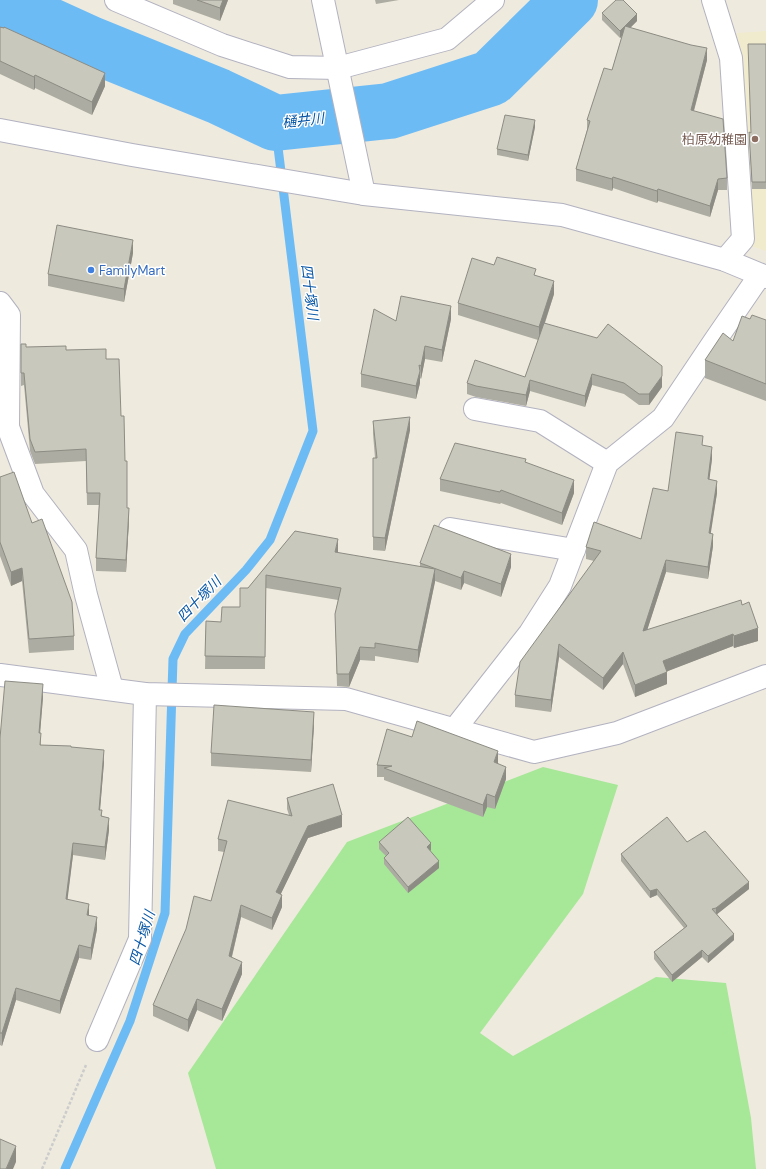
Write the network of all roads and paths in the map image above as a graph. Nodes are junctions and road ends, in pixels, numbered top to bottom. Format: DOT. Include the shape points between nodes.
graph roads {
  1 [pos="116,0"];
  2 [pos="323,0"];
  3 [pos="493,0"];
  4 [pos="713,0"];
  5 [pos="339,77"];
  6 [pos="0,130"];
  7 [pos="364,194"];
  8 [pos="726,260"];
  9 [pos="763,276"];
  10 [pos="0,303"];
  11 [pos="475,409"];
  12 [pos="607,463"];
  13 [pos="450,529"];
  14 [pos="574,550"];
  15 [pos="0,674"];
  16 [pos="766,676"];
  17 [pos="112,689"];
  18 [pos="145,694"];
  19 [pos="454,730"];
  20 [pos="97,1040"];
  21 [pos="42,1169"];
  1 -- 5 [label="street" via="222,45 290,67"];
  2 -- 5 [label="street"];
  3 -- 5 [label="street" via="448,39"];
  4 -- 8 [label="street" via="731,58 743,239"];
  5 -- 7 [label="street"];
  6 -- 7 [label="street"];
  7 -- 8 [label="street" via="562,215"];
  8 -- 9 [label="street"];
  9 -- 12 [label="street" via="662,418"];
  10 -- 17 [label="street" via="9,315 8,427 33,494 76,550"];
  11 -- 12 [label="street" via="540,421"];
  12 -- 14 [label="street"];
  13 -- 14 [label="street"];
  14 -- 19 [label="street" via="560,586 530,632"];
  15 -- 17 [label="street"];
  16 -- 19 [label="street" via="617,733 534,752"];
  17 -- 18 [label="street"];
  18 -- 19 [label="street" via="346,699"];
  18 -- 20 [label="street" via="140,939"];
  20 -- 21 [label="path"];
}
